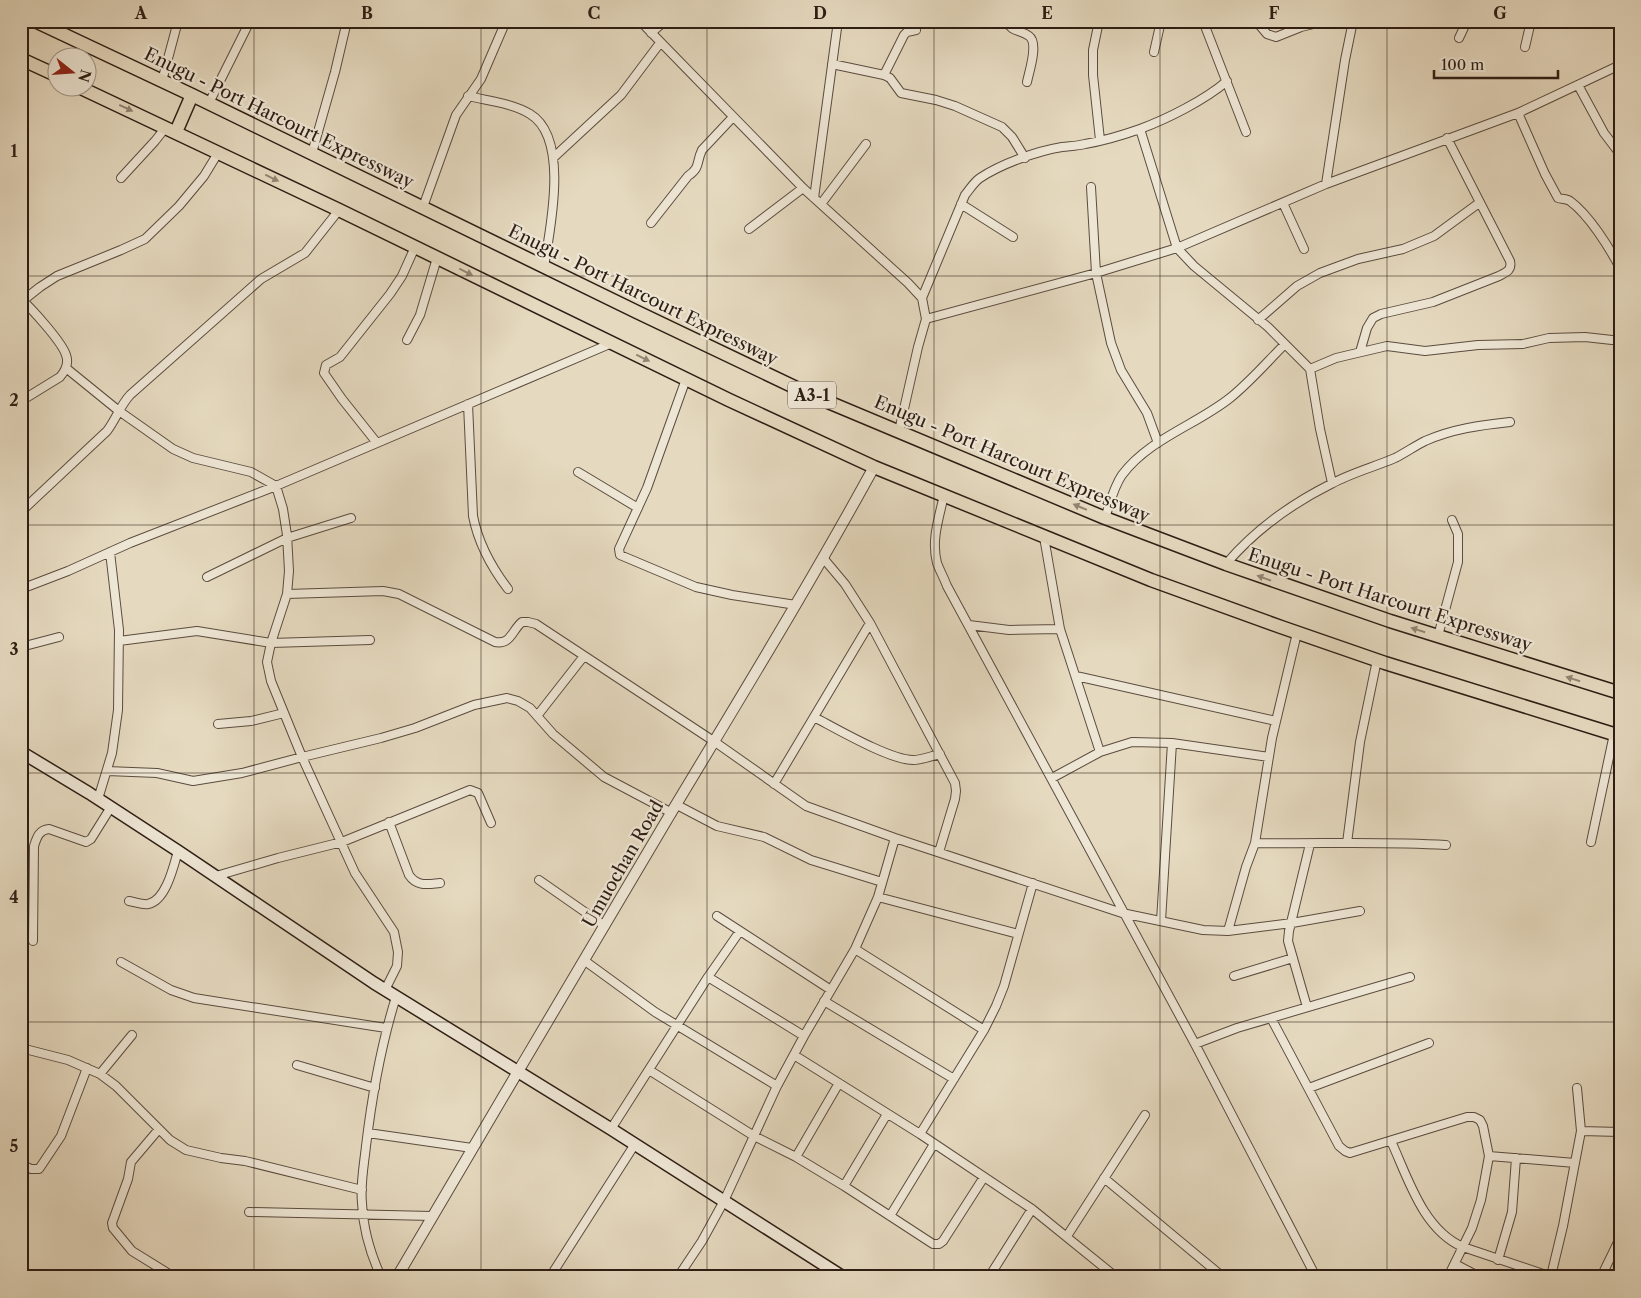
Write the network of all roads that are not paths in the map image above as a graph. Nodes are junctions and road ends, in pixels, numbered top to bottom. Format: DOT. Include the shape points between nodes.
graph roads {
  1 [pos="35,21"];
  2 [pos="178,21"];
  3 [pos="250,21"];
  4 [pos="347,21"];
  5 [pos="506,21"];
  6 [pos="640,21"];
  7 [pos="665,21"];
  8 [pos="838,21"];
  9 [pos="1006,21"];
  10 [pos="1099,21"];
  11 [pos="1161,21"];
  12 [pos="1204,21"];
  13 [pos="1256,21"];
  14 [pos="1326,21"];
  15 [pos="1353,21"];
  16 [pos="1467,21"];
  17 [pos="1531,21"];
  18 [pos="916,30"];
  19 [pos="651,33"];
  20 [pos="1459,38"];
  21 [pos="660,42"];
  22 [pos="1525,47"];
  23 [pos="1154,52"];
  24 [pos="21,59"];
  25 [pos="832,64"];
  26 [pos="1620,65"];
  27 [pos="48,71"];
  28 [pos="884,75"];
  29 [pos="162,81"];
  30 [pos="1227,81"];
  31 [pos="1027,82"];
  32 [pos="1578,85"];
  33 [pos="192,95"];
  34 [pos="98,96"];
  35 [pos="468,96"];
  36 [pos="209,103"];
  37 [pos="1518,113"];
  38 [pos="733,117"];
  39 [pos="171,129"];
  40 [pos="1140,129"];
  41 [pos="1246,132"];
  42 [pos="1447,138"];
  43 [pos="1100,140"];
  44 [pos="866,144"];
  45 [pos="218,152"];
  46 [pos="312,153"];
  47 [pos="1620,154"];
  48 [pos="553,158"];
  49 [pos="1025,158"];
  50 [pos="120,178"];
  51 [pos="1326,184"];
  52 [pos="1091,187"];
  53 [pos="803,188"];
  54 [pos="818,201"];
  55 [pos="1283,202"];
  56 [pos="961,204"];
  57 [pos="1479,204"];
  58 [pos="423,207"];
  59 [pos="339,210"];
  60 [pos="651,223"];
  61 [pos="749,229"];
  62 [pos="1013,237"];
  63 [pos="415,247"];
  64 [pos="1177,248"];
  65 [pos="1304,249"];
  66 [pos="437,258"];
  67 [pos="544,266"];
  68 [pos="1620,268"];
  69 [pos="1096,274"];
  70 [pos="922,298"];
  71 [pos="22,301"];
  72 [pos="926,318"];
  73 [pos="1258,320"];
  74 [pos="407,340"];
  75 [pos="1620,340"];
  76 [pos="612,343"];
  77 [pos="1285,344"];
  78 [pos="1360,352"];
  79 [pos="66,368"];
  80 [pos="1310,369"];
  81 [pos="686,380"];
  82 [pos="21,401"];
  83 [pos="468,404"];
  84 [pos="119,411"];
  85 [pos="1510,422"];
  86 [pos="898,431"];
  87 [pos="377,443"];
  88 [pos="1158,443"];
  89 [pos="874,467"];
  90 [pos="578,472"];
  91 [pos="1332,483"];
  92 [pos="276,486"];
  93 [pos="944,495"];
  94 [pos="26,507"];
  95 [pos="638,508"];
  96 [pos="351,518"];
  97 [pos="1105,518"];
  98 [pos="1452,520"];
  99 [pos="1044,537"];
  100 [pos="287,538"];
  101 [pos="110,552"];
  102 [pos="824,558"];
  103 [pos="1226,564"];
  104 [pos="207,577"];
  105 [pos="21,589"];
  106 [pos="508,589"];
  107 [pos="287,594"];
  108 [pos="796,605"];
  109 [pos="870,623"];
  110 [pos="969,625"];
  111 [pos="1060,629"];
  112 [pos="1297,633"];
  113 [pos="1438,636"];
  114 [pos="59,637"];
  115 [pos="370,640"];
  116 [pos="119,641"];
  117 [pos="271,643"];
  118 [pos="21,647"];
  119 [pos="584,656"];
  120 [pos="1377,660"];
  121 [pos="1076,676"];
  122 [pos="1620,693"];
  123 [pos="284,713"];
  124 [pos="537,716"];
  125 [pos="814,717"];
  126 [pos="1276,721"];
  127 [pos="218,724"];
  128 [pos="1617,735"];
  129 [pos="715,742"];
  130 [pos="1172,743"];
  131 [pos="21,752"];
  132 [pos="1100,752"];
  133 [pos="940,754"];
  134 [pos="302,757"];
  135 [pos="1269,757"];
  136 [pos="107,771"];
  137 [pos="1052,778"];
  138 [pos="774,784"];
  139 [pos="98,799"];
  140 [pos="111,807"];
  141 [pos="674,809"];
  142 [pos="389,822"];
  143 [pos="491,823"];
  144 [pos="895,838"];
  145 [pos="342,842"];
  146 [pos="1592,842"];
  147 [pos="1255,843"];
  148 [pos="1347,843"];
  149 [pos="1310,844"];
  150 [pos="1446,845"];
  151 [pos="178,851"];
  152 [pos="938,852"];
  153 [pos="216,876"];
  154 [pos="539,880"];
  155 [pos="882,882"];
  156 [pos="440,883"];
  157 [pos="1033,883"];
  158 [pos="878,896"];
  159 [pos="129,901"];
  160 [pos="1360,911"];
  161 [pos="1122,913"];
  162 [pos="717,916"];
  163 [pos="1161,921"];
  164 [pos="1292,923"];
  165 [pos="605,926"];
  166 [pos="740,931"];
  167 [pos="1228,931"];
  168 [pos="1018,934"];
  169 [pos="33,941"];
  170 [pos="855,949"];
  171 [pos="1293,958"];
  172 [pos="585,960"];
  173 [pos="121,962"];
  174 [pos="1234,976"];
  175 [pos="708,977"];
  176 [pos="1410,977"];
  177 [pos="385,990"];
  178 [pos="831,990"];
  179 [pos="396,997"];
  180 [pos="824,1001"];
  181 [pos="1307,1007"];
  182 [pos="1271,1018"];
  183 [pos="677,1026"];
  184 [pos="386,1028"];
  185 [pos="984,1030"];
  186 [pos="132,1035"];
  187 [pos="804,1036"];
  188 [pos="1429,1043"];
  189 [pos="1194,1044"];
  190 [pos="21,1048"];
  191 [pos="794,1055"];
  192 [pos="297,1065"];
  193 [pos="87,1068"];
  194 [pos="649,1070"];
  195 [pos="517,1071"];
  196 [pos="100,1074"];
  197 [pos="954,1079"];
  198 [pos="839,1083"];
  199 [pos="777,1086"];
  200 [pos="376,1088"];
  201 [pos="1309,1088"];
  202 [pos="1577,1088"];
  203 [pos="886,1114"];
  204 [pos="1145,1115"];
  205 [pos="159,1128"];
  206 [pos="611,1129"];
  207 [pos="1581,1132"];
  208 [pos="1620,1132"];
  209 [pos="368,1133"];
  210 [pos="920,1134"];
  211 [pos="754,1136"];
  212 [pos="1391,1141"];
  213 [pos="634,1144"];
  214 [pos="934,1144"];
  215 [pos="472,1148"];
  216 [pos="1489,1156"];
  217 [pos="796,1157"];
  218 [pos="1516,1158"];
  219 [pos="1575,1163"];
  220 [pos="21,1164"];
  221 [pos="984,1177"];
  222 [pos="1104,1178"];
  223 [pos="844,1186"];
  224 [pos="362,1190"];
  225 [pos="724,1201"];
  226 [pos="1032,1209"];
  227 [pos="249,1212"];
  228 [pos="363,1215"];
  229 [pos="432,1216"];
  230 [pos="890,1216"];
  231 [pos="1067,1236"];
  232 [pos="1620,1238"];
  233 [pos="1464,1247"];
  234 [pos="1498,1260"];
  235 [pos="1455,1264"];
  236 [pos="174,1277"];
  237 [pos="381,1277"];
  238 [pos="397,1277"];
  239 [pos="550,1277"];
  240 [pos="678,1277"];
  241 [pos="843,1277"];
  242 [pos="989,1277"];
  243 [pos="1116,1277"];
  244 [pos="1223,1277"];
  245 [pos="1316,1277"];
  246 [pos="1448,1277"];
  247 [pos="1480,1277"];
  248 [pos="1551,1277"];
  249 [pos="1601,1277"];
  1 -- 29 [label="highway, Enugu - Port Harcourt Expressway / A3-1"];
  2 -- 29 [label="street"];
  3 -- 36 [label="street"];
  4 -- 46 [label="street"];
  5 -- 35 [label="street" via="481,79"];
  6 -- 19 [label="street"];
  7 -- 19 [label="street"];
  8 -- 25 [label="street"];
  9 -- 31 [label="street" via="1010,28 1032,40 1033,56"];
  10 -- 43 [label="street" via="1093,50 1093,75"];
  11 -- 23 [label="street"];
  12 -- 30 [label="street"];
  13 -- 14 [label="street" via="1267,34 1276,37"];
  15 -- 51 [label="street"];
  16 -- 20 [label="street"];
  17 -- 22 [label="street"];
  18 -- 28 [label="street" via="904,35"];
  19 -- 21 [label="street"];
  21 -- 38 [label="street"];
  21 -- 48 [label="street" via="621,95"];
  24 -- 27 [label="highway"];
  25 -- 28 [label="street"];
  25 -- 54 [label="street"];
  26 -- 32 [label="street"];
  28 -- 49 [label="street" via="901,93 955,106 1002,127"];
  29 -- 33 [label="highway, Enugu - Port Harcourt Expressway / A3-1"];
  30 -- 40 [label="street" via="1196,102"];
  30 -- 41 [label="street"];
  32 -- 37 [label="street"];
  32 -- 47 [label="street" via="1604,133"];
  33 -- 36 [label="highway, Enugu - Port Harcourt Expressway / A3-1"];
  33 -- 39 [label="highway"];
  34 -- 39 [label="highway, A3-1, one-way"];
  35 -- 48 [label="street" via="508,105 530,114 546,130"];
  35 -- 58 [label="street" via="456,115"];
  36 -- 46 [label="highway, Enugu - Port Harcourt Expressway / A3-1"];
  37 -- 42 [label="street"];
  37 -- 68 [label="street" via="1558,198 1580,209"];
  38 -- 53 [label="street"];
  38 -- 60 [label="street" via="702,150 696,171 688,176"];
  39 -- 45 [label="highway, A3-1"];
  39 -- 50 [label="street"];
  40 -- 43 [label="street"];
  40 -- 64 [label="street"];
  42 -- 51 [label="street"];
  42 -- 57 [label="street"];
  43 -- 49 [label="street"];
  44 -- 54 [label="street"];
  45 -- 59 [label="highway, A3-1, one-way"];
  45 -- 71 [label="street" via="204,176 179,206 144,239 56,276"];
  46 -- 58 [label="highway, Enugu - Port Harcourt Expressway / A3-1"];
  48 -- 67 [label="street" via="553,208"];
  49 -- 56 [label="street" via="980,178 971,186"];
  51 -- 55 [label="street"];
  52 -- 69 [label="street"];
  53 -- 54 [label="street"];
  53 -- 61 [label="street"];
  54 -- 70 [label="street"];
  55 -- 64 [label="street"];
  55 -- 65 [label="street"];
  56 -- 62 [label="street"];
  56 -- 70 [label="street"];
  57 -- 73 [label="street" via="1434,236 1403,249 1358,259 1320,273 1297,286"];
  57 -- 78 [label="street" via="1510,261 1509,271 1433,302 1381,314 1367,328"];
  58 -- 67 [label="highway, Enugu - Port Harcourt Expressway / A3-1"];
  59 -- 63 [label="highway, A3-1"];
  59 -- 84 [label="street" via="305,253 261,279 130,395"];
  63 -- 66 [label="highway, A3-1"];
  63 -- 87 [label="street" via="390,294 340,357 324,369 342,399"];
  64 -- 69 [label="street"];
  64 -- 73 [label="street"];
  66 -- 74 [label="street" via="420,314"];
  66 -- 76 [label="highway, A3-1, one-way"];
  67 -- 86 [label="highway, Enugu - Port Harcourt Expressway / A3-1" via="809,394"];
  69 -- 72 [label="street"];
  69 -- 88 [label="street" via="1111,343 1121,370 1147,413"];
  70 -- 72 [label="street"];
  71 -- 79 [label="street" via="34,311 66,353"];
  72 -- 86 [label="street"];
  73 -- 77 [label="street"];
  75 -- 78 [label="street" via="1549,338 1523,344 1425,351 1388,346"];
  76 -- 81 [label="highway, A3-1, one-way"];
  76 -- 83 [label="street"];
  77 -- 80 [label="street"];
  77 -- 88 [label="street" via="1231,397"];
  78 -- 80 [label="street"];
  79 -- 82 [label="street" via="54,382"];
  79 -- 84 [label="street"];
  80 -- 91 [label="street"];
  81 -- 89 [label="highway, A3-1"];
  81 -- 95 [label="street"];
  83 -- 87 [label="street"];
  83 -- 106 [label="street" via="473,516 482,545"];
  84 -- 92 [label="street" via="183,454 251,472"];
  84 -- 94 [label="street" via="114,422 93,445"];
  85 -- 91 [label="street" via="1475,426 1424,441 1396,457"];
  97 -- 86 [label="highway, Enugu - Port Harcourt Expressway / A3-1, one-way"];
  87 -- 92 [label="street"];
  88 -- 97 [label="street" via="1122,476"];
  89 -- 93 [label="highway, A3-1"];
  89 -- 102 [label="street, Umuochan Road"];
  90 -- 95 [label="street"];
  91 -- 103 [label="street" via="1281,513 1241,546"];
  92 -- 100 [label="street"];
  92 -- 101 [label="street"];
  93 -- 99 [label="highway, A3-1"];
  93 -- 110 [label="street" via="935,549 947,586"];
  95 -- 108 [label="street" via="619,549 620,555 696,587"];
  96 -- 100 [label="street"];
  97 -- 103 [label="highway, Enugu - Port Harcourt Expressway / A3-1"];
  98 -- 113 [label="street" via="1458,534 1458,562"];
  99 -- 111 [label="street"];
  99 -- 112 [label="highway, A3-1"];
  100 -- 104 [label="street"];
  100 -- 107 [label="street"];
  101 -- 105 [label="street"];
  101 -- 116 [label="street"];
  102 -- 108 [label="street, Umuochan Road"];
  102 -- 109 [label="street"];
  113 -- 103 [label="highway, Enugu - Port Harcourt Expressway / A3-1, one-way"];
  107 -- 117 [label="street"];
  107 -- 119 [label="street" via="383,590 399,594 495,642 506,642 522,622 536,624"];
  108 -- 129 [label="street, Umuochan Road"];
  109 -- 125 [label="street"];
  109 -- 133 [label="street"];
  110 -- 111 [label="street" via="1009,630"];
  110 -- 137 [label="street"];
  111 -- 121 [label="street"];
  112 -- 120 [label="highway, A3-1"];
  112 -- 126 [label="street"];
  122 -- 113 [label="highway, Enugu - Port Harcourt Expressway / A3-1, one-way"];
  114 -- 118 [label="street"];
  115 -- 117 [label="street"];
  116 -- 117 [label="street" via="196,630"];
  116 -- 136 [label="street" via="118,710"];
  117 -- 123 [label="street" via="267,662"];
  119 -- 124 [label="street"];
  119 -- 129 [label="street"];
  120 -- 128 [label="highway, A3-1"];
  120 -- 148 [label="street" via="1360,742"];
  121 -- 126 [label="street"];
  121 -- 132 [label="street"];
  123 -- 127 [label="street"];
  123 -- 134 [label="street"];
  124 -- 134 [label="street" via="518,700 507,698 474,704 381,738"];
  124 -- 141 [label="street" via="553,734 604,777"];
  125 -- 133 [label="street" via="901,758 914,760"];
  125 -- 138 [label="street"];
  126 -- 135 [label="street"];
  128 -- 146 [label="street"];
  129 -- 138 [label="street"];
  129 -- 141 [label="street, Umuochan Road"];
  130 -- 132 [label="street" via="1132,742"];
  130 -- 135 [label="street"];
  130 -- 163 [label="street"];
  131 -- 139 [label="main road"];
  132 -- 137 [label="street"];
  133 -- 152 [label="street" via="956,791"];
  134 -- 136 [label="street" via="197,781 158,773"];
  134 -- 145 [label="street"];
  135 -- 147 [label="street"];
  136 -- 139 [label="street"];
  137 -- 161 [label="street"];
  138 -- 144 [label="street" via="806,806"];
  139 -- 140 [label="main road"];
  140 -- 151 [label="main road"];
  140 -- 169 [label="street" via="92,839 86,842 49,829 38,836 34,846"];
  141 -- 155 [label="street" via="717,826 764,837 811,860"];
  141 -- 165 [label="street, Umuochan Road"];
  142 -- 143 [label="street" via="470,790 478,793"];
  142 -- 145 [label="street"];
  142 -- 156 [label="street" via="413,880 422,884"];
  144 -- 152 [label="street"];
  144 -- 155 [label="street"];
  145 -- 153 [label="street"];
  145 -- 177 [label="street" via="355,873 395,937 397,966"];
  147 -- 149 [label="street"];
  147 -- 167 [label="street"];
  148 -- 149 [label="street"];
  148 -- 150 [label="street"];
  149 -- 164 [label="street"];
  151 -- 153 [label="main road"];
  151 -- 159 [label="street" via="169,883 160,896 148,904"];
  152 -- 157 [label="street"];
  153 -- 177 [label="main road"];
  154 -- 165 [label="street"];
  155 -- 158 [label="street"];
  157 -- 161 [label="street"];
  157 -- 168 [label="street"];
  158 -- 168 [label="street"];
  158 -- 170 [label="street"];
  160 -- 164 [label="street"];
  161 -- 163 [label="street"];
  161 -- 189 [label="street"];
  162 -- 166 [label="street"];
  163 -- 167 [label="street" via="1203,930"];
  164 -- 167 [label="street"];
  164 -- 171 [label="street" via="1288,941"];
  165 -- 172 [label="street, Umuochan Road"];
  166 -- 175 [label="street"];
  166 -- 178 [label="street"];
  168 -- 185 [label="street" via="1004,986"];
  170 -- 178 [label="street"];
  170 -- 185 [label="street"];
  171 -- 174 [label="street"];
  171 -- 181 [label="street"];
  172 -- 183 [label="street"];
  172 -- 195 [label="street, Umuochan Road"];
  173 -- 184 [label="street" via="171,990 194,998"];
  175 -- 183 [label="street"];
  175 -- 187 [label="street"];
  176 -- 181 [label="street"];
  177 -- 179 [label="main road"];
  178 -- 180 [label="street"];
  179 -- 184 [label="street"];
  179 -- 195 [label="main road"];
  180 -- 187 [label="street"];
  180 -- 197 [label="street"];
  181 -- 182 [label="street"];
  182 -- 189 [label="street"];
  182 -- 201 [label="street"];
  183 -- 194 [label="street"];
  183 -- 199 [label="street"];
  184 -- 200 [label="street"];
  185 -- 197 [label="street"];
  186 -- 196 [label="street"];
  187 -- 191 [label="street"];
  188 -- 201 [label="street"];
  189 -- 245 [label="street"];
  190 -- 193 [label="street"];
  191 -- 198 [label="street"];
  191 -- 199 [label="street"];
  192 -- 200 [label="street"];
  193 -- 196 [label="street"];
  193 -- 220 [label="street" via="61,1136 39,1169"];
  194 -- 206 [label="street"];
  194 -- 211 [label="street"];
  195 -- 206 [label="main road"];
  195 -- 215 [label="street, Umuochan Road"];
  196 -- 205 [label="street"];
  197 -- 210 [label="street"];
  198 -- 203 [label="street"];
  198 -- 217 [label="street"];
  199 -- 211 [label="street"];
  200 -- 209 [label="street"];
  201 -- 212 [label="street" via="1345,1152"];
  202 -- 207 [label="street"];
  203 -- 210 [label="street"];
  203 -- 223 [label="street"];
  204 -- 222 [label="street"];
  205 -- 224 [label="street" via="186,1150"];
  205 -- 236 [label="street" via="131,1162 112,1224 132,1250"];
  206 -- 213 [label="main road"];
  207 -- 208 [label="street"];
  207 -- 219 [label="street"];
  209 -- 215 [label="street"];
  209 -- 224 [label="street"];
  210 -- 214 [label="street"];
  211 -- 217 [label="street"];
  211 -- 225 [label="street"];
  212 -- 216 [label="street" via="1474,1117 1484,1126"];
  212 -- 233 [label="street" via="1422,1208 1444,1236"];
  213 -- 225 [label="main road"];
  213 -- 239 [label="street"];
  214 -- 221 [label="street"];
  214 -- 230 [label="street"];
  215 -- 229 [label="street, Umuochan Road"];
  216 -- 218 [label="street"];
  216 -- 233 [label="street" via="1481,1200"];
  217 -- 223 [label="street"];
  218 -- 219 [label="street"];
  218 -- 234 [label="street" via="1512,1212"];
  219 -- 248 [label="street"];
  221 -- 226 [label="street"];
  221 -- 230 [label="street" via="939,1244 927,1241"];
  222 -- 231 [label="street"];
  222 -- 244 [label="street"];
  223 -- 230 [label="street"];
  224 -- 228 [label="street"];
  225 -- 240 [label="street"];
  225 -- 241 [label="main road"];
  226 -- 231 [label="street"];
  226 -- 242 [label="street"];
  227 -- 228 [label="street"];
  228 -- 229 [label="street"];
  228 -- 237 [label="street"];
  229 -- 238 [label="street, Umuochan Road"];
  231 -- 243 [label="street"];
  232 -- 249 [label="street"];
  233 -- 234 [label="street"];
  233 -- 235 [label="street"];
  234 -- 248 [label="street"];
  235 -- 246 [label="street"];
  235 -- 247 [label="street"];
}
